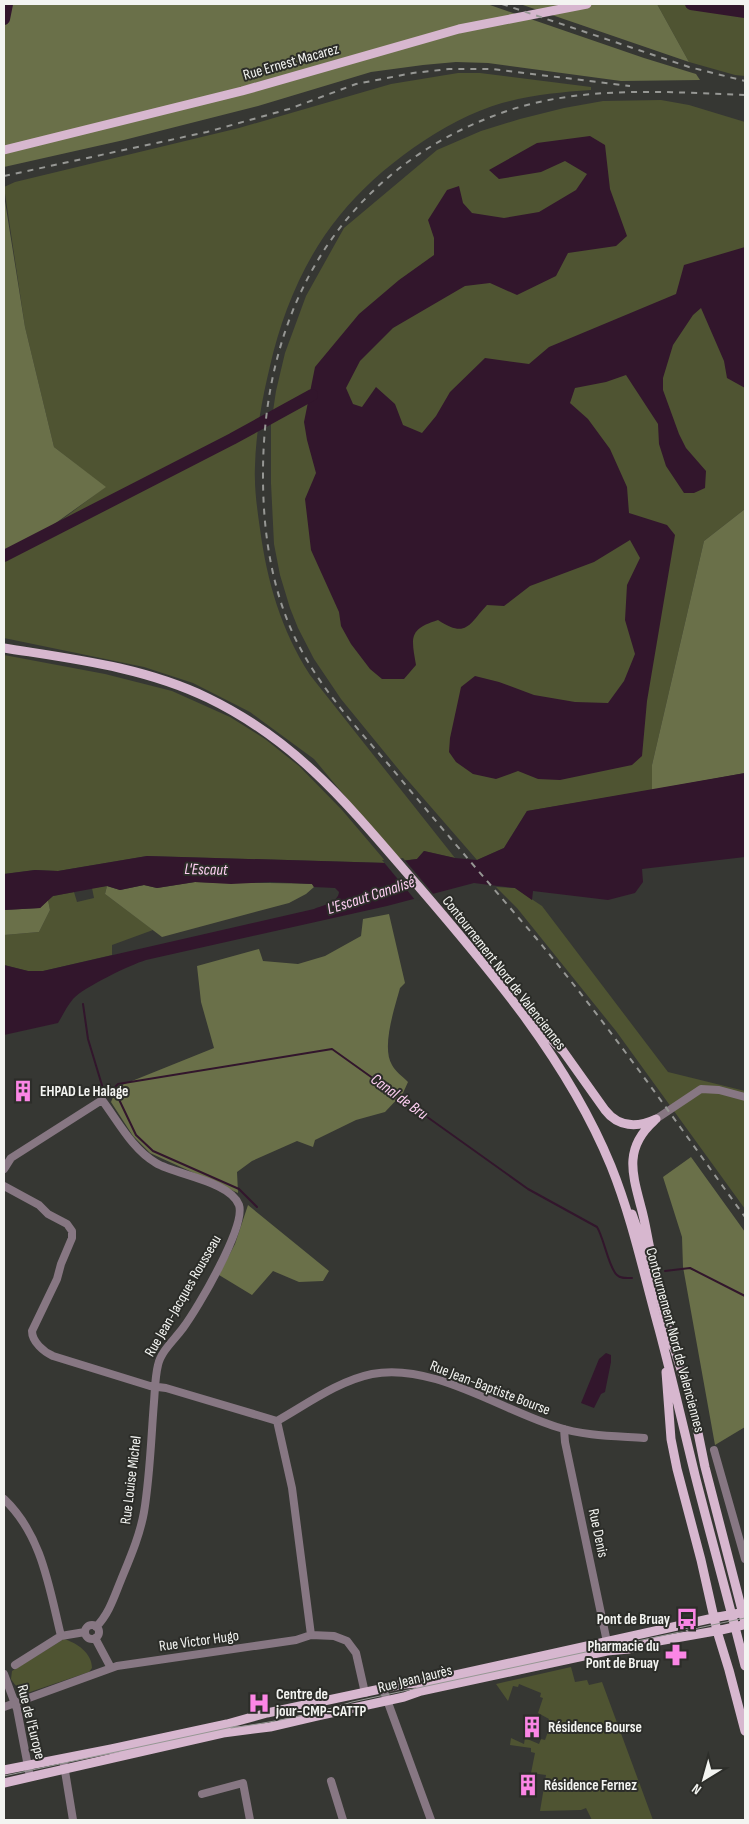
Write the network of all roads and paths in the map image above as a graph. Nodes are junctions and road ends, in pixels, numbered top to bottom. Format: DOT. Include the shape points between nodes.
graph roads {
  1 [pos="587,4"];
  2 [pos="4,150"];
  3 [pos="4,648"];
  4 [pos="503,989"];
  5 [pos="745,1097"];
  6 [pos="656,1120"];
  7 [pos="4,1166"];
  8 [pos="4,1186"];
  9 [pos="618,1186"];
  10 [pos="660,1295"];
  11 [pos="672,1342"];
  12 [pos="664,1352"];
  13 [pos="155,1388"];
  14 [pos="277,1421"];
  15 [pos="564,1429"];
  16 [pos="686,1436"];
  17 [pos="644,1438"];
  18 [pos="714,1450"];
  19 [pos="4,1499"];
  20 [pos="745,1560"];
  21 [pos="743,1612"];
  22 [pos="716,1617"];
  23 [pos="744,1624"];
  24 [pos="96,1627"];
  25 [pos="719,1631"];
  26 [pos="85,1632"];
  27 [pos="311,1635"];
  28 [pos="61,1636"];
  29 [pos="95,1638"];
  30 [pos="607,1642"];
  31 [pos="15,1665"];
  32 [pos="745,1666"];
  33 [pos="111,1668"];
  34 [pos="4,1674"];
  35 [pos="383,1689"];
  36 [pos="365,1693"];
  37 [pos="387,1700"];
  38 [pos="15,1703"];
  39 [pos="4,1707"];
  40 [pos="745,1730"];
  41 [pos="62,1758"];
  42 [pos="28,1765"];
  43 [pos="4,1770"];
  44 [pos="65,1770"];
  45 [pos="30,1778"];
  46 [pos="331,1781"];
  47 [pos="4,1783"];
  48 [pos="202,1794"];
  49 [pos="73,1820"];
  50 [pos="250,1820"];
  51 [pos="343,1820"];
  52 [pos="430,1820"];
  1 -- 2 [label="main road, Rue Ernest Macarez" via="459,29 242,91"];
  3 -- 4 [label="main road, Contournement Nord de Valenciennes" via="126,669 209,698 255,724 321,777"];
  4 -- 6 [label="main road" via="558,1045 610,1116 627,1124"];
  4 -- 9 [label="main road, Contournement Nord de Valenciennes" via="567,1081 601,1145"];
  5 -- 6 [label="street" via="701,1089"];
  6 -- 10 [label="main road" via="633,1152 632,1166"];
  7 -- 13 [label="street, Rue Jean-Jacques Rousseau" via="11,1158 102,1100 151,1160 226,1191 235,1200 239,1206 236,1231 188,1322 159,1360"];
  8 -- 13 [label="street" via="40,1206 72,1231 57,1279 32,1328 34,1340 53,1356"];
  9 -- 10 [label="main road" via="637,1226"];
  9 -- 12 [label="main road, Contournement Nord de Valenciennes"];
  10 -- 11 [label="main road"];
  11 -- 16 [label="main road"];
  11 -- 21 [label="main road" via="694,1411 705,1467"];
  12 -- 16 [label="main road, Contournement Nord de Valenciennes"];
  12 -- 22 [label="main road" via="673,1452"];
  13 -- 14 [label="street" via="166,1388"];
  13 -- 24 [label="street, Rue Louise Michel" via="143,1519 109,1609"];
  14 -- 15 [label="street, Rue Jean-Baptiste Bourse" via="353,1380 393,1372 455,1386"];
  14 -- 27 [label="street" via="292,1488"];
  15 -- 17 [label="street, Rue Jean-Baptiste Bourse"];
  15 -- 30 [label="street, Rue Denis"];
  16 -- 32 [label="main road, Contournement Nord de Valenciennes"];
  18 -- 20 [label="street"];
  19 -- 28 [label="street" via="22,1519 36,1545"];
  21 -- 22 [label="main road, Rue Jean Jaurès, bridge"];
  21 -- 23 [label="main road"];
  22 -- 25 [label="main road"];
  22 -- 30 [label="main road, Rue Jean Jaurès"];
  23 -- 25 [label="main road, Rue Jean Jaurès, bridge"];
  24 -- 26 [label="street" via="90,1625"];
  24 -- 29 [label="street" via="99,1632"];
  25 -- 37 [label="main road, Rue Jean Jaurès" via="588,1654"];
  25 -- 40 [label="main road"];
  26 -- 28 [label="street"];
  26 -- 29 [label="street" via="89,1638"];
  27 -- 33 [label="street, Rue Victor Hugo"];
  27 -- 36 [label="street, Rue Victor Hugo" via="338,1636 352,1646"];
  28 -- 31 [label="street"];
  29 -- 33 [label="street"];
  30 -- 35 [label="main road, Rue Jean Jaurès"];
  33 -- 38 [label="street, Rue Victor Hugo"];
  34 -- 38 [label="street, Rue de l'Europe"];
  35 -- 36 [label="main road, Rue Jean Jaurès"];
  35 -- 37 [label="street"];
  36 -- 41 [label="main road, Rue Jean Jaurès"];
  37 -- 44 [label="main road, Rue Jean Jaurès" via="270,1727 223,1733"];
  37 -- 52 [label="street"];
  38 -- 39 [label="street, Rue Victor Hugo"];
  38 -- 42 [label="street, Rue de l'Europe"];
  41 -- 42 [label="main road, Rue Jean Jaurès"];
  41 -- 44 [label="street"];
  42 -- 43 [label="main road, Rue Jean Jaurès"];
  42 -- 45 [label="street, Rue de l'Europe"];
  44 -- 45 [label="main road, Rue Jean Jaurès"];
  44 -- 49 [label="street"];
  45 -- 47 [label="main road, Rue Jean Jaurès"];
  46 -- 51 [label="street"];
  48 -- 50 [label="street" via="243,1783"];
}
